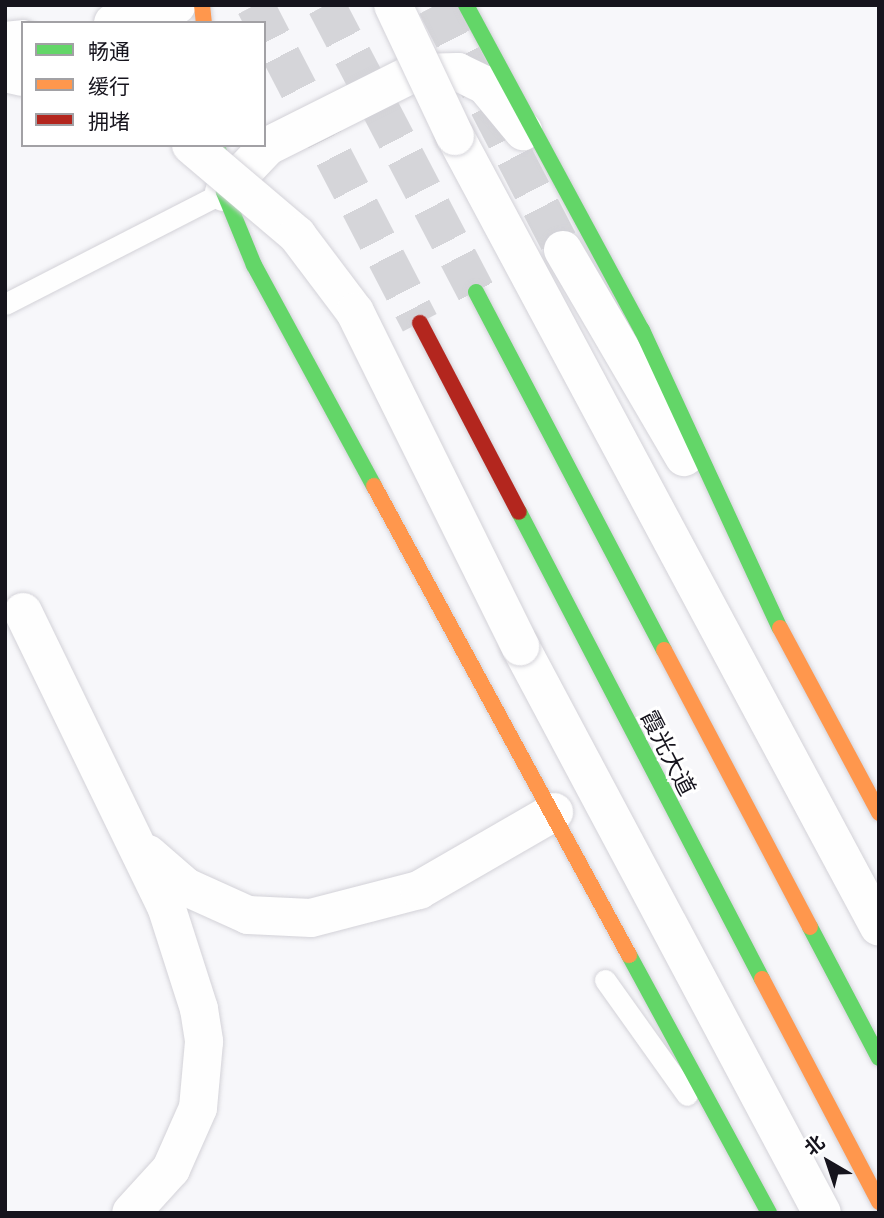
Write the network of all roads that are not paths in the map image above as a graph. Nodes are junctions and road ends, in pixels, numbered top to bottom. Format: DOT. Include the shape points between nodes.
graph roads {
  1 [pos="177,5"];
  2 [pos="393,5"];
  3 [pos="466,5"];
  4 [pos="120,21"];
  5 [pos="193,147"];
  6 [pos="219,147"];
  7 [pos="562,183"];
  8 [pos="224,192"];
  9 [pos="563,250"];
  10 [pos="476,292"];
  11 [pos="5,304"];
  12 [pos="420,323"];
  13 [pos="747,565"];
  14 [pos="23,612"];
  15 [pos="554,812"];
  16 [pos="879,813"];
  17 [pos="135,841"];
  18 [pos="879,927"];
  19 [pos="605,980"];
  20 [pos="879,1058"];
  21 [pos="879,1202"];
  22 [pos="765,1206"];
  23 [pos="131,1213"];
  24 [pos="822,1213"];
  1 -- 4 [label="street"];
  2 -- 18 [label="street, bridge" via="656,519"];
  3 -- 7 [label="street"];
  5 -- 24 [label="street, bridge" via="297,235 355,312 520,646"];
  6 -- 8 [label="street"];
  7 -- 8 [label="street" via="485,85 439,70 414,73 268,146"];
  7 -- 13 [label="street" via="642,330"];
  8 -- 11 [label="lane"];
  8 -- 15 [label="street" via="254,265"];
  9 -- 13 [label="street"];
  10 -- 20 [label="street, 霞光大道"];
  12 -- 21 [label="street, 霞光大道"];
  13 -- 16 [label="street"];
  14 -- 17 [label="street"];
  15 -- 17 [label="street" via="419,890 311,918 236,909 186,887"];
  15 -- 22 [label="street"];
  17 -- 23 [label="street" via="166,906 198,1009 204,1053 187,1139 171,1169"];
  19 -- 22 [label="lane"];
}
